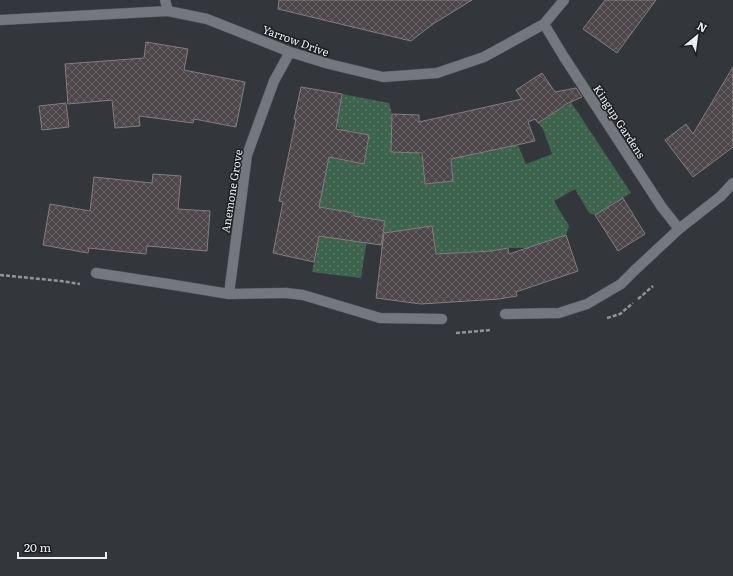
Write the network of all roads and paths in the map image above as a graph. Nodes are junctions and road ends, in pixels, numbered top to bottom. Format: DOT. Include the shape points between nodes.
graph roads {
  1 [pos="164,0"];
  2 [pos="564,0"];
  3 [pos="168,11"];
  4 [pos="0,20"];
  5 [pos="544,24"];
  6 [pos="290,52"];
  7 [pos="733,183"];
  8 [pos="679,228"];
  9 [pos="96,274"];
  10 [pos="653,286"];
  11 [pos="229,294"];
  12 [pos="505,314"];
  13 [pos="606,318"];
  14 [pos="442,319"];
  15 [pos="496,330"];
  16 [pos="450,334"];
  1 -- 3 [label="street"];
  2 -- 5 [label="street, Yarrow Drive"];
  3 -- 4 [label="street, Yarrow Drive"];
  3 -- 6 [label="street, Yarrow Drive" via="207,19"];
  5 -- 6 [label="street, Yarrow Drive" via="484,57 437,73 384,78"];
  5 -- 8 [label="street, Kingup Gardens" via="661,206"];
  6 -- 11 [label="street, Anemone Grove" via="274,81 247,155"];
  7 -- 8 [label="street" via="721,196"];
  8 -- 12 [label="street" via="621,284 587,304 559,313"];
  9 -- 11 [label="street"];
  10 -- 13 [label="path" via="620,314"];
  11 -- 14 [label="street" via="286,293 303,295 380,318"];
  15 -- 16 [label="path"];
}
